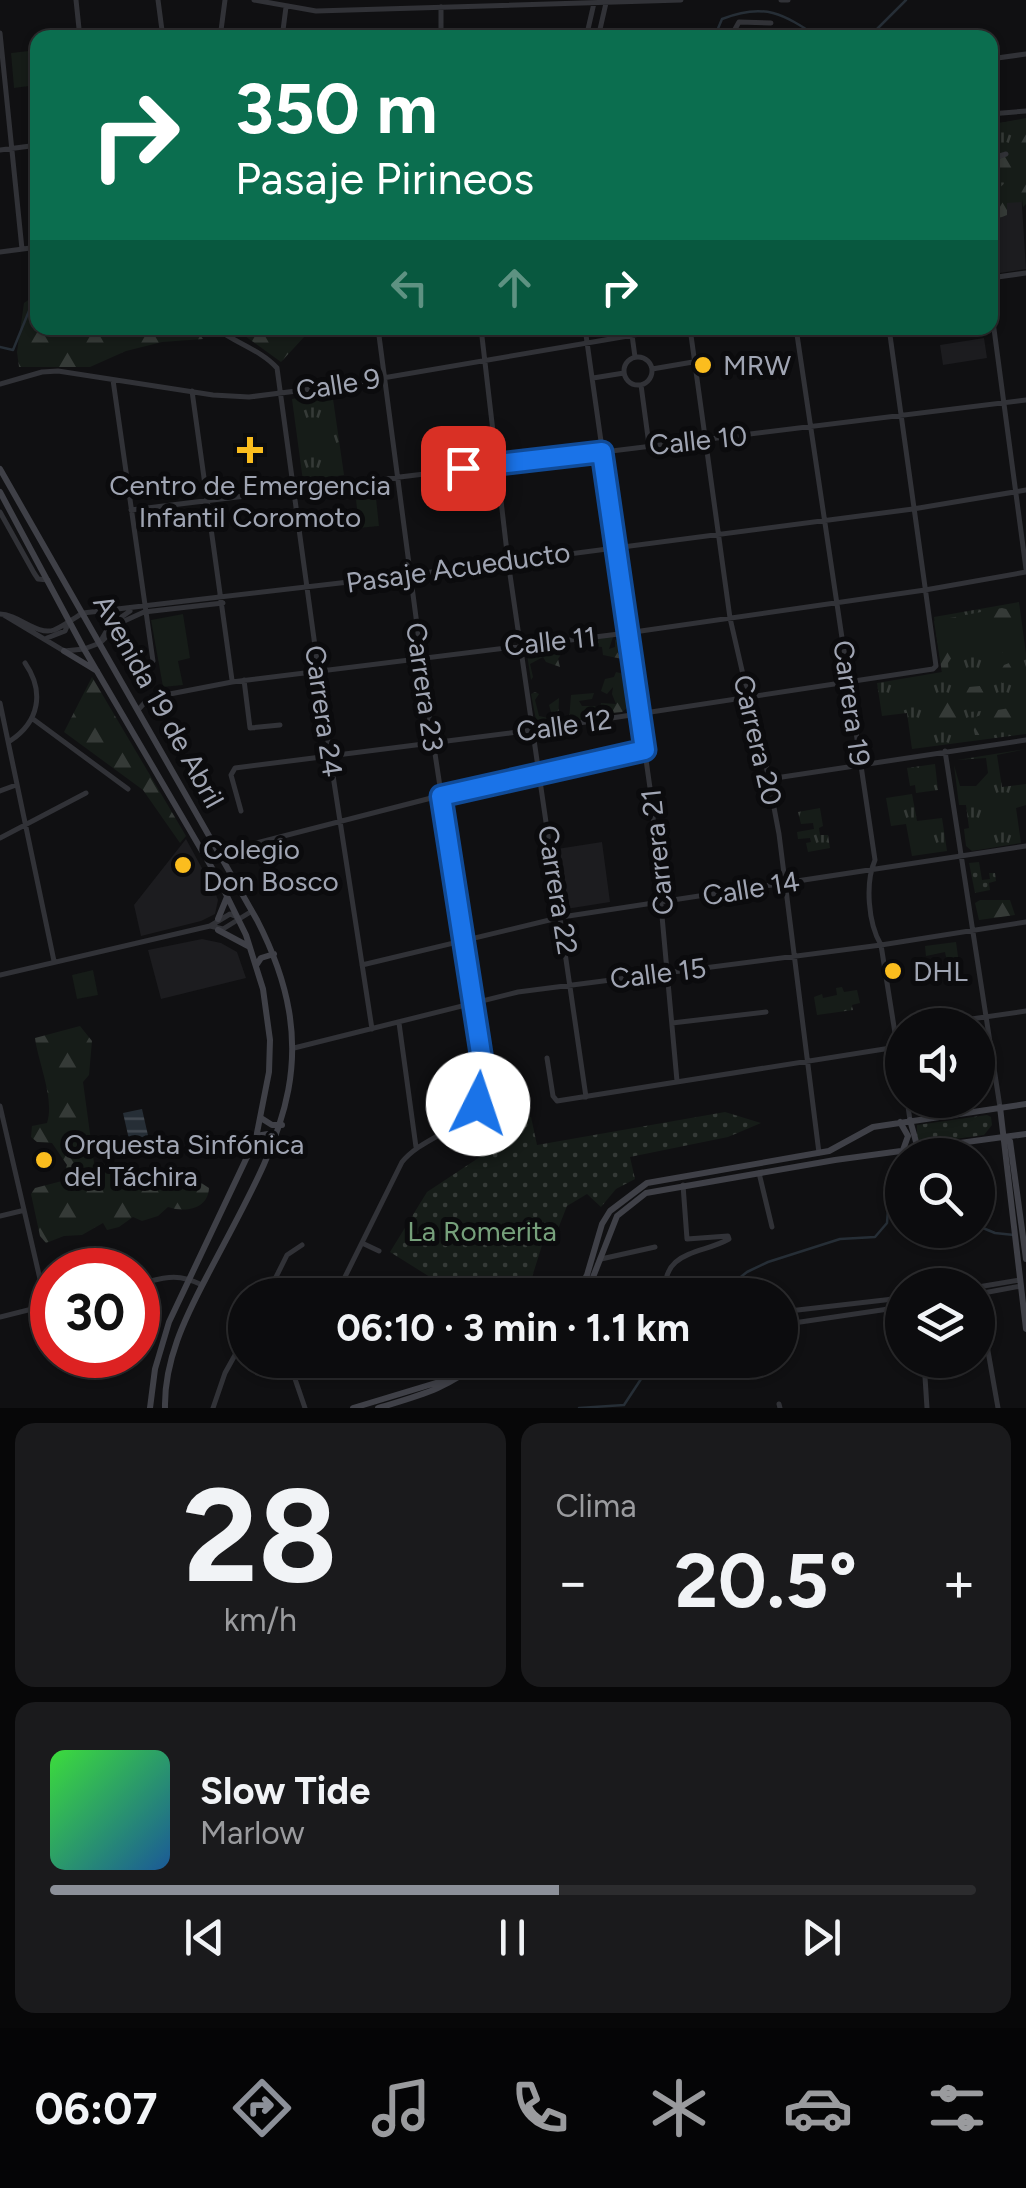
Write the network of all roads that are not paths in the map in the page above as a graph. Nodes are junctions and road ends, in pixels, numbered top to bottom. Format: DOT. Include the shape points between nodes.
graph roads {
  1 [pos="76,0"];
  2 [pos="158,0"];
  3 [pos="225,0"];
  4 [pos="254,0"];
  5 [pos="369,0"];
  6 [pos="682,0"];
  7 [pos="606,1"];
  8 [pos="594,2"];
  9 [pos="449,3"];
  10 [pos="441,7"];
  11 [pos="286,8"];
  12 [pos="369,9"];
  13 [pos="771,23"];
  14 [pos="79,30"];
  15 [pos="161,30"];
  16 [pos="221,30"];
  17 [pos="283,30"];
  18 [pos="441,30"];
  19 [pos="588,30"];
  20 [pos="600,30"];
  21 [pos="736,30"];
  22 [pos="0,33"];
  23 [pos="1026,54"];
  24 [pos="998,58"];
  25 [pos="1026,111"];
  26 [pos="998,114"];
  27 [pos="30,146"];
  28 [pos="12,148"];
  29 [pos="0,150"];
  30 [pos="1006,154"];
  31 [pos="998,156"];
  32 [pos="30,248"];
  33 [pos="22,249"];
  34 [pos="0,252"];
  35 [pos="1026,273"];
  36 [pos="998,277"];
  37 [pos="225,335"];
  38 [pos="379,335"];
  39 [pos="481,335"];
  40 [pos="586,335"];
  41 [pos="626,335"];
  42 [pos="632,335"];
  43 [pos="691,335"];
  44 [pos="797,335"];
  45 [pos="890,335"];
  46 [pos="995,335"];
  47 [pos="588,342"];
  48 [pos="635,357"];
  49 [pos="485,359"];
  50 [pos="695,362"];
  51 [pos="652,368"];
  52 [pos="624,372"];
  53 [pos="384,376"];
  54 [pos="592,378"];
  55 [pos="113,380"];
  56 [pos="0,384"];
  57 [pos="640,385"];
  58 [pos="192,391"];
  59 [pos="281,393"];
  60 [pos="1026,400"];
  61 [pos="1004,403"];
  62 [pos="901,416"];
  63 [pos="810,428"];
  64 [pos="706,439"];
  65 [pos="649,445"];
  66 [pos="602,452"];
  67 [pos="496,465"];
  68 [pos="0,470"];
  69 [pos="396,476"];
  70 [pos="294,488"];
  71 [pos="1026,490"];
  72 [pos="0,492"];
  73 [pos="1016,492"];
  74 [pos="209,499"];
  75 [pos="913,508"];
  76 [pos="131,510"];
  77 [pos="0,512"];
  78 [pos="823,520"];
  79 [pos="718,532"];
  80 [pos="615,546"];
  81 [pos="508,560"];
  82 [pos="1026,570"];
  83 [pos="409,575"];
  84 [pos="50,580"];
  85 [pos="307,587"];
  86 [pos="925,590"];
  87 [pos="222,601"];
  88 [pos="837,603"];
  89 [pos="132,609"];
  90 [pos="143,610"];
  91 [pos="2,614"];
  92 [pos="83,614"];
  93 [pos="730,618"];
  94 [pos="69,621"];
  95 [pos="627,632"];
  96 [pos="44,638"];
  97 [pos="100,642"];
  98 [pos="520,644"];
  99 [pos="84,649"];
  100 [pos="64,651"];
  101 [pos="420,656"];
  102 [pos="153,661"];
  103 [pos="92,662"];
  104 [pos="25,663"];
  105 [pos="318,669"];
  106 [pos="99,672"];
  107 [pos="244,680"];
  108 [pos="848,681"];
  109 [pos="232,682"];
  110 [pos="751,696"];
  111 [pos="0,703"];
  112 [pos="138,710"];
  113 [pos="639,714"];
  114 [pos="33,719"];
  115 [pos="280,725"];
  116 [pos="533,730"];
  117 [pos="1026,740"];
  118 [pos="8,742"];
  119 [pos="433,744"];
  120 [pos="645,750"];
  121 [pos="945,751"];
  122 [pos="330,756"];
  123 [pos="12,758"];
  124 [pos="1,762"];
  125 [pos="860,764"];
  126 [pos="540,772"];
  127 [pos="769,778"];
  128 [pos="17,784"];
  129 [pos="128,789"];
  130 [pos="0,791"];
  131 [pos="86,792"];
  132 [pos="441,796"];
  133 [pos="241,811"];
  134 [pos="341,821"];
  135 [pos="26,827"];
  136 [pos="0,838"];
  137 [pos="1026,846"];
  138 [pos="241,847"];
  139 [pos="962,856"];
  140 [pos="870,870"];
  141 [pos="786,882"];
  142 [pos="227,896"];
  143 [pos="663,901"];
  144 [pos="252,911"];
  145 [pos="562,916"];
  146 [pos="238,918"];
  147 [pos="218,919"];
  148 [pos="1026,922"];
  149 [pos="214,928"];
  150 [pos="974,930"];
  151 [pos="464,940"];
  152 [pos="882,945"];
  153 [pos="250,947"];
  154 [pos="274,954"];
  155 [pos="795,956"];
  156 [pos="54,962"];
  157 [pos="257,964"];
  158 [pos="362,965"];
  159 [pos="668,972"];
  160 [pos="0,975"];
  161 [pos="572,984"];
  162 [pos="474,1004"];
  163 [pos="893,1008"];
  164 [pos="985,1008"];
  165 [pos="766,1012"];
  166 [pos="1026,1012"];
  167 [pos="995,1017"];
  168 [pos="398,1023"];
  169 [pos="672,1023"];
  170 [pos="372,1029"];
  171 [pos="885,1047"];
  172 [pos="294,1048"];
  173 [pos="547,1058"];
  174 [pos="806,1061"];
  175 [pos="995,1075"];
  176 [pos="677,1081"];
  177 [pos="586,1096"];
  178 [pos="1026,1104"];
  179 [pos="0,1106"];
  180 [pos="1000,1107"];
  181 [pos="260,1118"];
  182 [pos="910,1120"];
  183 [pos="900,1122"];
  184 [pos="282,1124"];
  185 [pos="1026,1135"];
  186 [pos="256,1136"];
  187 [pos="1004,1137"];
  188 [pos="907,1138"];
  189 [pos="915,1138"];
  190 [pos="995,1138"];
  191 [pos="276,1139"];
  192 [pos="416,1147"];
  193 [pos="819,1153"];
  194 [pos="885,1154"];
  195 [pos="1012,1154"];
  196 [pos="759,1173"];
  197 [pos="684,1185"];
  198 [pos="23,1210"];
  199 [pos="0,1216"];
  200 [pos="772,1227"];
  201 [pos="362,1243"];
  202 [pos="302,1246"];
  203 [pos="656,1246"];
  204 [pos="33,1248"];
  205 [pos="379,1251"];
  206 [pos="600,1259"];
  207 [pos="1026,1259"];
  208 [pos="276,1278"];
  209 [pos="344,1278"];
  210 [pos="585,1278"];
  211 [pos="593,1278"];
  212 [pos="667,1278"];
  213 [pos="160,1279"];
  214 [pos="190,1279"];
  215 [pos="1020,1283"];
  216 [pos="202,1285"];
  217 [pos="995,1287"];
  218 [pos="885,1300"];
  219 [pos="812,1309"];
  220 [pos="30,1310"];
  221 [pos="798,1310"];
  222 [pos="885,1310"];
  223 [pos="0,1317"];
  224 [pos="813,1322"];
  225 [pos="798,1324"];
  226 [pos="1026,1328"];
  227 [pos="228,1369"];
  228 [pos="295,1378"];
  229 [pos="444,1378"];
  230 [pos="460,1378"];
  231 [pos="925,1378"];
  232 [pos="993,1378"];
  233 [pos="150,1408"];
  234 [pos="165,1408"];
  235 [pos="213,1408"];
  236 [pos="304,1408"];
  237 [pos="354,1408"];
  238 [pos="378,1408"];
  239 [pos="927,1408"];
  240 [pos="998,1408"];
  1 -- 14 [label="street"];
  2 -- 15 [label="street"];
  3 -- 16 [label="street"];
  4 -- 11 [label="street"];
  5 -- 12 [label="street"];
  6 -- 7 [label="street"];
  7 -- 8 [label="street"];
  7 -- 20 [label="street"];
  8 -- 9 [label="street"];
  8 -- 19 [label="street"];
  9 -- 10 [label="street"];
  10 -- 12 [label="street"];
  10 -- 18 [label="street"];
  11 -- 12 [label="street"];
  11 -- 17 [label="street"];
  13 -- 21 [label="street" via="743,21"];
  22 -- 28 [label="street"];
  23 -- 24 [label="street"];
  25 -- 26 [label="street"];
  27 -- 28 [label="street"];
  28 -- 29 [label="street"];
  28 -- 33 [label="street"];
  30 -- 31 [label="street"];
  32 -- 33 [label="street"];
  33 -- 34 [label="street"];
  35 -- 36 [label="street"];
  37 -- 59 [label="street" via="273,363"];
  38 -- 53 [label="street, Carrera 23"];
  39 -- 49 [label="street, Carrera 22"];
  40 -- 47 [label="street, Carrera 21"];
  41 -- 47 [label="street, Calle 9"];
  42 -- 48 [label="street"];
  43 -- 50 [label="street, Carrera 20"];
  44 -- 63 [label="street, Carrera 19"];
  45 -- 62 [label="street"];
  46 -- 61 [label="street"];
  47 -- 49 [label="street, Calle 9"];
  47 -- 54 [label="street, Carrera 21"];
  48 -- 51 [label="street"];
  48 -- 52 [label="street"];
  49 -- 53 [label="street, Calle 9"];
  49 -- 67 [label="street, Carrera 22"];
  50 -- 51 [label="street"];
  50 -- 64 [label="street, Carrera 20"];
  51 -- 57 [label="street"];
  52 -- 54 [label="street"];
  52 -- 57 [label="street"];
  53 -- 59 [label="street, Calle 9"];
  53 -- 69 [label="street, Carrera 23"];
  54 -- 66 [label="street, Carrera 21"];
  55 -- 56 [label="street, Calle 9" via="58,371"];
  55 -- 58 [label="street, Calle 9"];
  55 -- 76 [label="street"];
  57 -- 65 [label="street"];
  58 -- 59 [label="street, Calle 9"];
  58 -- 74 [label="street"];
  59 -- 70 [label="street, Carrera 24"];
  60 -- 61 [label="street, Calle 10"];
  61 -- 62 [label="street, Calle 10"];
  61 -- 73 [label="street"];
  62 -- 63 [label="street, Calle 10"];
  62 -- 75 [label="street"];
  63 -- 64 [label="street, Calle 10"];
  63 -- 78 [label="street, Carrera 19"];
  64 -- 65 [label="street, Calle 10"];
  64 -- 79 [label="street, Carrera 20"];
  65 -- 66 [label="street, Calle 10"];
  66 -- 67 [label="street, Calle 10"];
  66 -- 80 [label="street, Carrera 21"];
  67 -- 69 [label="street, Calle 10"];
  67 -- 81 [label="street, Carrera 22"];
  68 -- 92 [label="main road, Avenida 19 de Abril"];
  69 -- 70 [label="street, Calle 10"];
  69 -- 83 [label="street, Carrera 23"];
  70 -- 74 [label="street, Calle 10"];
  70 -- 85 [label="street, Carrera 24"];
  71 -- 73 [label="street, Pasaje Acueducto"];
  72 -- 84 [label="main road, Avenida 19 de Abril"];
  73 -- 75 [label="street, Pasaje Acueducto"];
  73 -- 82 [label="street"];
  74 -- 76 [label="street, Calle 10"];
  74 -- 87 [label="street"];
  75 -- 78 [label="street, Pasaje Acueducto"];
  75 -- 86 [label="street"];
  76 -- 90 [label="street"];
  77 -- 84 [label="street" via="38,579"];
  78 -- 79 [label="street, Pasaje Acueducto"];
  78 -- 88 [label="street, Carrera 19"];
  79 -- 80 [label="street, Pasaje Acueducto"];
  79 -- 93 [label="street, Carrera 20"];
  80 -- 81 [label="street, Pasaje Acueducto"];
  80 -- 95 [label="street, Carrera 21"];
  81 -- 83 [label="street, Pasaje Acueducto"];
  81 -- 98 [label="street, Carrera 22"];
  82 -- 86 [label="street, Calle 11"];
  83 -- 85 [label="street, Pasaje Acueducto"];
  83 -- 101 [label="street, Carrera 23"];
  84 -- 94 [label="main road, Avenida 19 de Abril"];
  85 -- 87 [label="street, Pasaje Acueducto"];
  85 -- 105 [label="street, Carrera 24"];
  86 -- 88 [label="street, Calle 11"];
  86 -- 108 [label="street, Calle 12" via="936,666"];
  87 -- 90 [label="street, Pasaje Acueducto"];
  87 -- 109 [label="street"];
  88 -- 93 [label="street, Calle 11"];
  88 -- 108 [label="street, Carrera 19"];
  89 -- 90 [label="street, Pasaje Acueducto"];
  89 -- 92 [label="street, Pasaje Acueducto"];
  89 -- 97 [label="street"];
  90 -- 97 [label="street"];
  90 -- 102 [label="street"];
  91 -- 94 [label="street" via="44,631"];
  91 -- 96 [label="street"];
  92 -- 94 [label="street, Pasaje Acueducto"];
  92 -- 97 [label="main road, Avenida 19 de Abril"];
  93 -- 95 [label="street, Calle 11"];
  93 -- 110 [label="street, Carrera 20"];
  94 -- 96 [label="street, Pasaje Acueducto" via="65,631"];
  94 -- 99 [label="main road, Avenida 19 de Abril"];
  95 -- 98 [label="street, Calle 11"];
  95 -- 113 [label="street, Carrera 21"];
  96 -- 100 [label="street"];
  97 -- 99 [label="street"];
  97 -- 103 [label="main road"];
  97 -- 112 [label="main road, Avenida 19 de Abril"];
  98 -- 101 [label="street, Calle 11"];
  98 -- 116 [label="street, Carrera 22"];
  99 -- 100 [label="street"];
  99 -- 103 [label="main road, Avenida 19 de Abril"];
  100 -- 106 [label="main road"];
  101 -- 105 [label="street, Calle 11"];
  101 -- 119 [label="street, Carrera 23"];
  103 -- 106 [label="main road, Avenida 19 de Abril"];
  104 -- 114 [label="street" via="37,687"];
  105 -- 107 [label="street, Calle 11"];
  105 -- 122 [label="street, Carrera 24"];
  106 -- 142 [label="main road, Avenida 19 de Abril"];
  107 -- 109 [label="street, Calle 11"];
  107 -- 115 [label="street" via="250,728"];
  108 -- 110 [label="street, Calle 12"];
  108 -- 125 [label="street, Carrera 19"];
  109 -- 112 [label="street, Calle 11" via="149,698"];
  110 -- 113 [label="street, Calle 12"];
  110 -- 127 [label="street, Carrera 20"];
  111 -- 118 [label="street"];
  112 -- 144 [label="main road, Avenida 19 de Abril"];
  113 -- 116 [label="street, Calle 12"];
  113 -- 120 [label="street, Carrera 21"];
  114 -- 118 [label="street"];
  114 -- 129 [label="street"];
  116 -- 119 [label="street, Calle 12"];
  116 -- 126 [label="street, Carrera 22"];
  117 -- 121 [label="street"];
  118 -- 123 [label="street"];
  119 -- 122 [label="street, Calle 12"];
  119 -- 132 [label="street, Carrera 23"];
  120 -- 126 [label="street"];
  120 -- 143 [label="street, Carrera 21"];
  121 -- 125 [label="street"];
  121 -- 139 [label="street"];
  122 -- 133 [label="street, Calle 12" via="235,768 230,775"];
  122 -- 134 [label="street, Carrera 24"];
  123 -- 124 [label="street"];
  123 -- 128 [label="street"];
  125 -- 127 [label="street"];
  125 -- 140 [label="street, Carrera 19" via="875,860"];
  126 -- 132 [label="street"];
  126 -- 145 [label="street, Carrera 22"];
  127 -- 141 [label="street, Carrera 20"];
  128 -- 130 [label="street"];
  128 -- 135 [label="street"];
  131 -- 135 [label="street"];
  132 -- 134 [label="street"];
  132 -- 151 [label="street, Carrera 23"];
  134 -- 138 [label="street"];
  134 -- 158 [label="street, Carrera 24"];
  135 -- 136 [label="street"];
  135 -- 156 [label="street"];
  137 -- 139 [label="street, Calle 14"];
  139 -- 140 [label="street, Calle 14"];
  139 -- 150 [label="street"];
  140 -- 141 [label="street, Calle 14"];
  140 -- 152 [label="street, Carrera 19"];
  141 -- 143 [label="street, Calle 14"];
  141 -- 155 [label="street, Carrera 20"];
  142 -- 146 [label="main road, Avenida 19 de Abril"];
  142 -- 147 [label="main road"];
  143 -- 145 [label="street, Calle 14"];
  143 -- 159 [label="street, Carrera 21"];
  144 -- 146 [label="street"];
  144 -- 154 [label="main road, Avenida 19 de Abril"];
  145 -- 151 [label="street, Calle 14"];
  145 -- 161 [label="street, Carrera 22"];
  146 -- 147 [label="street"];
  146 -- 149 [label="street"];
  146 -- 153 [label="main road, Avenida 19 de Abril"];
  147 -- 149 [label="street"];
  148 -- 150 [label="street, Calle 15"];
  149 -- 153 [label="main road"];
  149 -- 156 [label="street"];
  150 -- 152 [label="street, Calle 15"];
  150 -- 164 [label="street"];
  151 -- 158 [label="street, Calle 14"];
  151 -- 162 [label="street, Carrera 23"];
  152 -- 155 [label="street, Calle 15"];
  152 -- 163 [label="street, Carrera 19"];
  153 -- 157 [label="main road, Avenida 19 de Abril"];
  154 -- 157 [label="main road"];
  154 -- 172 [label="main road, Avenida 19 de Abril"];
  155 -- 159 [label="street, Calle 15"];
  155 -- 174 [label="street, Carrera 20"];
  156 -- 160 [label="street"];
  157 -- 181 [label="main road, Avenida 19 de Abril" via="270,1040"];
  158 -- 170 [label="street, Carrera 24"];
  159 -- 161 [label="street, Calle 15"];
  159 -- 169 [label="street, Carrera 21"];
  161 -- 162 [label="street, Calle 15"];
  161 -- 177 [label="street, Carrera 22"];
  162 -- 168 [label="street, Calle 15"];
  162 -- 192 [label="street, Carrera 23" via="484,1084 478,1104 443,1135"];
  165 -- 169 [label="street"];
  166 -- 167 [label="street"];
  168 -- 170 [label="street, Calle 15"];
  168 -- 192 [label="street"];
  169 -- 176 [label="street, Carrera 21"];
  170 -- 172 [label="street, Calle 15"];
  171 -- 174 [label="street"];
  172 -- 184 [label="main road, Avenida 19 de Abril"];
  173 -- 177 [label="street" via="554,1100"];
  174 -- 176 [label="street"];
  174 -- 193 [label="street, Carrera 20"];
  175 -- 180 [label="street"];
  176 -- 177 [label="street"];
  178 -- 180 [label="main road"];
  179 -- 198 [label="street"];
  180 -- 182 [label="main road"];
  180 -- 187 [label="main road"];
  181 -- 184 [label="main road"];
  181 -- 186 [label="main road, Avenida 19 de Abril"];
  182 -- 183 [label="main road"];
  182 -- 189 [label="main road"];
  183 -- 188 [label="main road"];
  183 -- 193 [label="main road"];
  184 -- 191 [label="main road, Avenida 19 de Abril"];
  185 -- 187 [label="main road"];
  185 -- 195 [label="main road"];
  186 -- 191 [label="main road"];
  186 -- 214 [label="main road, Avenida 19 de Abril"];
  187 -- 190 [label="main road"];
  187 -- 195 [label="main road"];
  187 -- 215 [label="main road"];
  191 -- 216 [label="main road, Avenida 19 de Abril"];
  192 -- 201 [label="street"];
  193 -- 210 [label="main road" via="665,1177 638,1188 602,1224"];
  194 -- 196 [label="main road"];
  195 -- 207 [label="main road"];
  196 -- 197 [label="main road"];
  196 -- 200 [label="street"];
  197 -- 206 [label="main road" via="634,1200 612,1226"];
  197 -- 212 [label="street" via="687,1239 730,1239 678,1260"];
  198 -- 199 [label="street"];
  198 -- 204 [label="street"];
  201 -- 205 [label="street"];
  201 -- 209 [label="street"];
  202 -- 208 [label="street" via="287,1255"];
  203 -- 206 [label="street"];
  206 -- 211 [label="main road"];
  213 -- 214 [label="street"];
  214 -- 216 [label="street"];
  214 -- 233 [label="main road, Avenida 19 de Abril" via="162,1343"];
  215 -- 217 [label="street"];
  215 -- 226 [label="main road"];
  216 -- 234 [label="main road, Avenida 19 de Abril" via="172,1357"];
  218 -- 219 [label="street"];
  219 -- 221 [label="street"];
  219 -- 224 [label="street"];
  220 -- 223 [label="street"];
  222 -- 224 [label="street"];
  224 -- 225 [label="street"];
  227 -- 235 [label="street"];
  228 -- 236 [label="street"];
  229 -- 237 [label="main road"];
  230 -- 238 [label="main road"];
  231 -- 239 [label="street"];
  232 -- 240 [label="street"];
}
